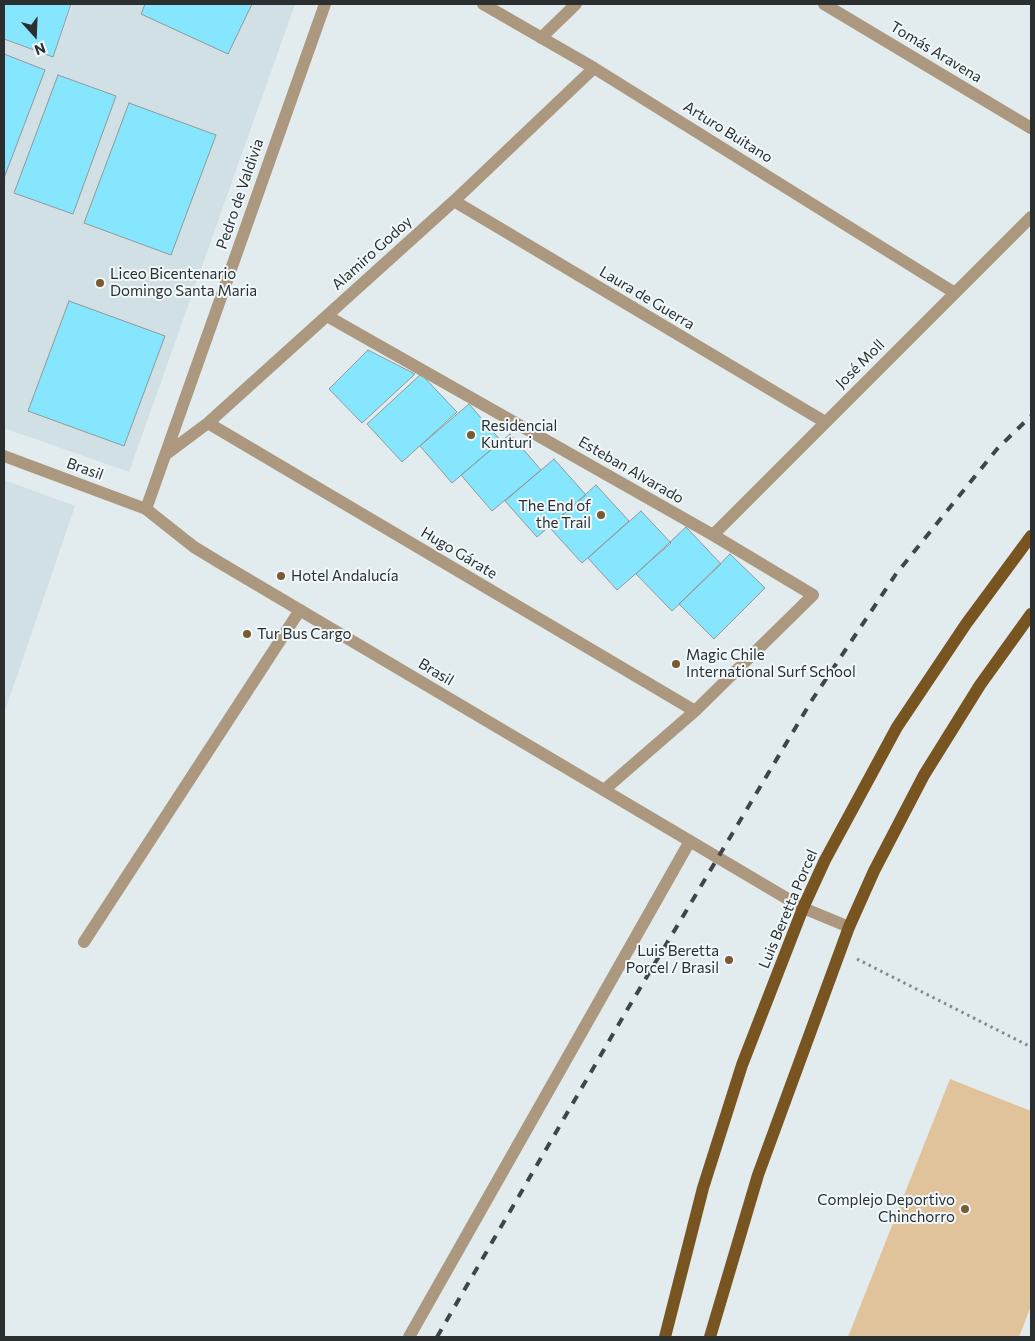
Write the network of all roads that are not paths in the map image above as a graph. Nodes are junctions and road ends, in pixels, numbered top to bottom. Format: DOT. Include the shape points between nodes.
graph roads {
  1 [pos="325,4"];
  2 [pos="482,4"];
  3 [pos="576,4"];
  4 [pos="824,4"];
  5 [pos="541,38"];
  6 [pos="594,68"];
  7 [pos="1031,128"];
  8 [pos="454,202"];
  9 [pos="1031,217"];
  10 [pos="955,293"];
  11 [pos="327,316"];
  12 [pos="824,422"];
  13 [pos="208,423"];
  14 [pos="165,455"];
  15 [pos="4,456"];
  16 [pos="146,509"];
  17 [pos="713,535"];
  18 [pos="1031,536"];
  19 [pos="300,610"];
  20 [pos="1031,614"];
  21 [pos="695,711"];
  22 [pos="604,790"];
  23 [pos="690,841"];
  24 [pos="803,908"];
  25 [pos="849,926"];
  26 [pos="84,942"];
  27 [pos="409,1337"];
  28 [pos="665,1337"];
  29 [pos="710,1337"];
  1 -- 14 [label="street, Pedro de Valdivia"];
  2 -- 5 [label="street, Arturo Buitano"];
  3 -- 5 [label="street"];
  4 -- 7 [label="street, Tomás Aravena"];
  5 -- 6 [label="street, Arturo Buitano"];
  6 -- 8 [label="street, Alamiro Godoy"];
  6 -- 10 [label="street, Arturo Buitano"];
  8 -- 11 [label="street, Alamiro Godoy"];
  8 -- 12 [label="street, Laura de Guerra"];
  9 -- 10 [label="street, José Moll"];
  10 -- 12 [label="street, José Moll"];
  11 -- 13 [label="street, Alamiro Godoy"];
  11 -- 17 [label="street, Esteban Alvarado"];
  12 -- 17 [label="street, José Moll"];
  13 -- 14 [label="street, Alamiro Godoy"];
  13 -- 21 [label="street, Hugo Gárate"];
  14 -- 16 [label="street, Pedro de Valdivia"];
  15 -- 16 [label="street, Brasil"];
  16 -- 19 [label="street, Brasil" via="194,547"];
  17 -- 21 [label="street, Esteban Alvarado" via="812,595"];
  18 -- 24 [label="main road, Luis Beretta Porcel" via="897,727 829,852"];
  19 -- 22 [label="street, Brasil"];
  19 -- 26 [label="street"];
  20 -- 25 [label="main road" via="980,685 924,775"];
  21 -- 22 [label="street"];
  22 -- 23 [label="street, Brasil"];
  23 -- 24 [label="street, Brasil"];
  23 -- 27 [label="street"];
  24 -- 25 [label="street, Brasil"];
  24 -- 28 [label="main road, Luis Beretta Porcel" via="742,1065 686,1249"];
  25 -- 29 [label="main road" via="743,1219"];
}
